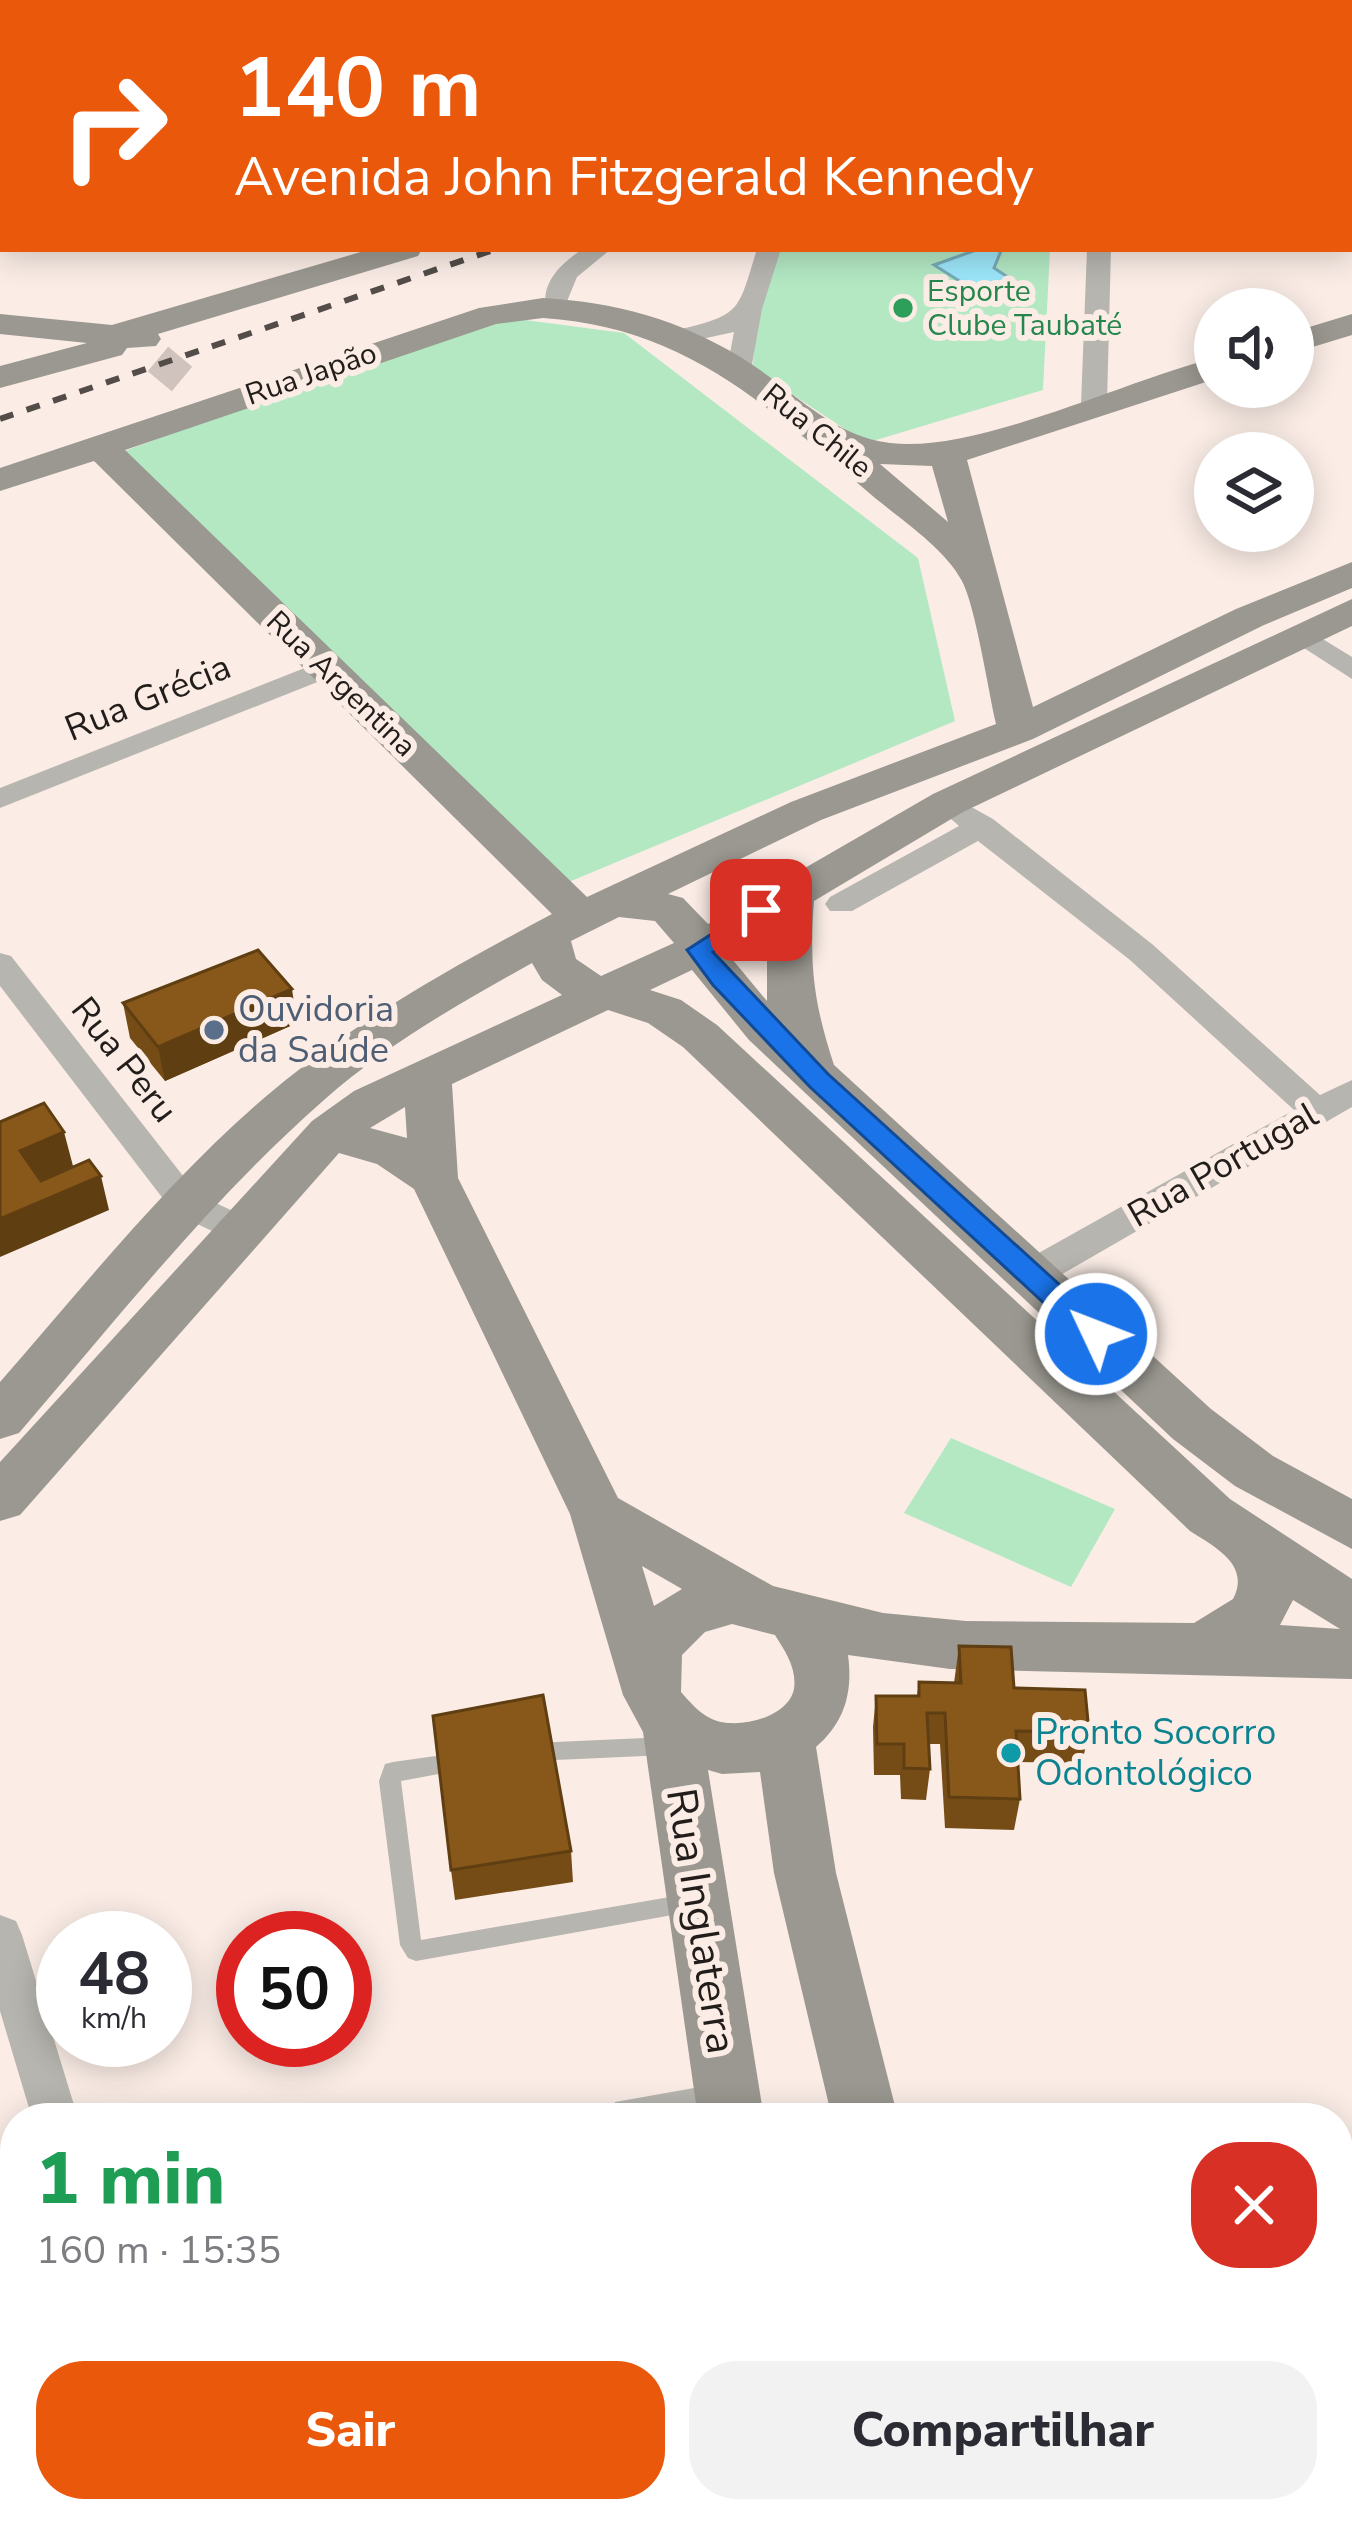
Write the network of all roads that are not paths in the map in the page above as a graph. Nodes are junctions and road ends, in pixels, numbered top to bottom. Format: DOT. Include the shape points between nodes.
graph roads {
  1 [pos="396,252"];
  2 [pos="594,252"];
  3 [pos="768,252"];
  4 [pos="1099,252"];
  5 [pos="555,306"];
  6 [pos="750,309"];
  7 [pos="628,317"];
  8 [pos="5,325"];
  9 [pos="1352,325"];
  10 [pos="683,336"];
  11 [pos="110,337"];
  12 [pos="1314,337"];
  13 [pos="366,354"];
  14 [pos="180,365"];
  15 [pos="739,369"];
  16 [pos="1194,374"];
  17 [pos="0,377"];
  18 [pos="1094,404"];
  19 [pos="821,432"];
  20 [pos="102,448"];
  21 [pos="946,455"];
  22 [pos="5,478"];
  23 [pos="1352,574"];
  24 [pos="981,579"];
  25 [pos="1352,610"];
  26 [pos="1300,633"];
  27 [pos="325,669"];
  28 [pos="1352,670"];
  29 [pos="1018,730"];
  30 [pos="0,799"];
  31 [pos="967,807"];
  32 [pos="793,890"];
  33 [pos="841,904"];
  34 [pos="582,918"];
  35 [pos="699,950"];
  36 [pos="0,964"];
  37 [pos="610,994"];
  38 [pos="428,1075"];
  39 [pos="819,1080"];
  40 [pos="1352,1092"];
  41 [pos="1317,1112"];
  42 [pos="329,1133"];
  43 [pos="433,1178"];
  44 [pos="186,1204"];
  45 [pos="242,1230"];
  46 [pos="1032,1274"];
  47 [pos="0,1418"];
  48 [pos="1254,1471"];
  49 [pos="0,1499"];
  50 [pos="598,1514"];
  51 [pos="1352,1526"];
  52 [pos="1232,1531"];
  53 [pos="774,1609"];
  54 [pos="1352,1609"];
  55 [pos="934,1644"];
  56 [pos="1197,1647"];
  57 [pos="1352,1654"];
  58 [pos="826,1680"];
  59 [pos="665,1718"];
  60 [pos="784,1739"];
  61 [pos="698,1902"];
  62 [pos="0,1936"];
  63 [pos="50,2103"];
  64 [pos="729,2103"];
  65 [pos="862,2103"];
  1 -- 11 [label="main road"];
  2 -- 5 [label="street" via="557,286"];
  3 -- 6 [label="street"];
  4 -- 18 [label="street"];
  5 -- 7 [label="main road, Rua Japão"];
  5 -- 13 [label="main road, Rua Japão" via="491,315"];
  6 -- 10 [label="street" via="726,327"];
  6 -- 15 [label="street"];
  7 -- 10 [label="main road, Rua Chile"];
  8 -- 11 [label="main road"];
  8 -- 17 [label="main road" via="19,332 21,348"];
  9 -- 12 [label="main road"];
  10 -- 15 [label="main road, Rua Chile"];
  11 -- 14 [label="main road" via="145,339"];
  13 -- 14 [label="main road" via="234,386"];
  13 -- 20 [label="main road, Rua Japão"];
  14 -- 17 [label="main road" via="113,347"];
  14 -- 22 [label="main road" via="194,389 182,409"];
  15 -- 19 [label="main road, Rua Chile"];
  16 -- 18 [label="main road"];
  18 -- 21 [label="main road"];
  19 -- 21 [label="main road" via="884,454"];
  19 -- 24 [label="main road, Rua Chile" via="946,536"];
  20 -- 22 [label="main road, Rua Japão"];
  20 -- 27 [label="main road, Rua Argentina"];
  21 -- 24 [label="main road, Rua Chile"];
  23 -- 29 [label="main road"];
  24 -- 29 [label="main road, Rua Chile"];
  25 -- 26 [label="main road"];
  26 -- 28 [label="street"];
  26 -- 31 [label="main road"];
  27 -- 30 [label="street, Rua Grécia"];
  27 -- 34 [label="main road, Rua Argentina"];
  29 -- 31 [label="main road" via="1008,757"];
  29 -- 34 [label="main road" via="806,811"];
  31 -- 32 [label="main road"];
  31 -- 33 [label="street"];
  31 -- 41 [label="street"];
  32 -- 35 [label="main road"];
  32 -- 39 [label="main road" via="786,994"];
  34 -- 35 [label="main road" via="667,908"];
  34 -- 37 [label="main road, Rua Argentina" via="554,968"];
  34 -- 44 [label="main road" via="420,1005 309,1086"];
  35 -- 37 [label="main road"];
  35 -- 39 [label="main road"];
  36 -- 44 [label="street, Rua Peru"];
  37 -- 38 [label="main road"];
  37 -- 52 [label="main road" via="664,1011 700,1036"];
  38 -- 42 [label="main road"];
  38 -- 43 [label="main road"];
  39 -- 46 [label="main road"];
  40 -- 41 [label="street, Rua Portugal"];
  41 -- 46 [label="street, Rua Portugal"];
  42 -- 43 [label="main road" via="394,1152"];
  42 -- 45 [label="main road"];
  43 -- 50 [label="main road, Rua Inglaterra"];
  44 -- 45 [label="street"];
  44 -- 47 [label="main road"];
  45 -- 49 [label="main road"];
  46 -- 48 [label="main road"];
  48 -- 51 [label="main road"];
  48 -- 52 [label="main road" via="1214,1478 1205,1495"];
  50 -- 53 [label="main road"];
  50 -- 59 [label="main road, Rua Inglaterra"];
  52 -- 54 [label="main road"];
  52 -- 56 [label="main road" via="1268,1584 1260,1610"];
  53 -- 55 [label="main road"];
  53 -- 58 [label="main road" via="822,1654"];
  53 -- 59 [label="main road" via="720,1601 671,1623 655,1645"];
  55 -- 56 [label="main road"];
  55 -- 58 [label="main road"];
  56 -- 57 [label="main road"];
  58 -- 60 [label="main road" via="819,1706"];
  59 -- 60 [label="main road" via="694,1740 725,1749"];
  59 -- 61 [label="main road, Rua Inglaterra"];
  59 -- 61 [label="lane" via="393,1772 411,1945 416,1951"];
  60 -- 65 [label="main road" via="806,1873"];
  61 -- 64 [label="main road, Rua Inglaterra"];
  62 -- 63 [label="street"];
}
